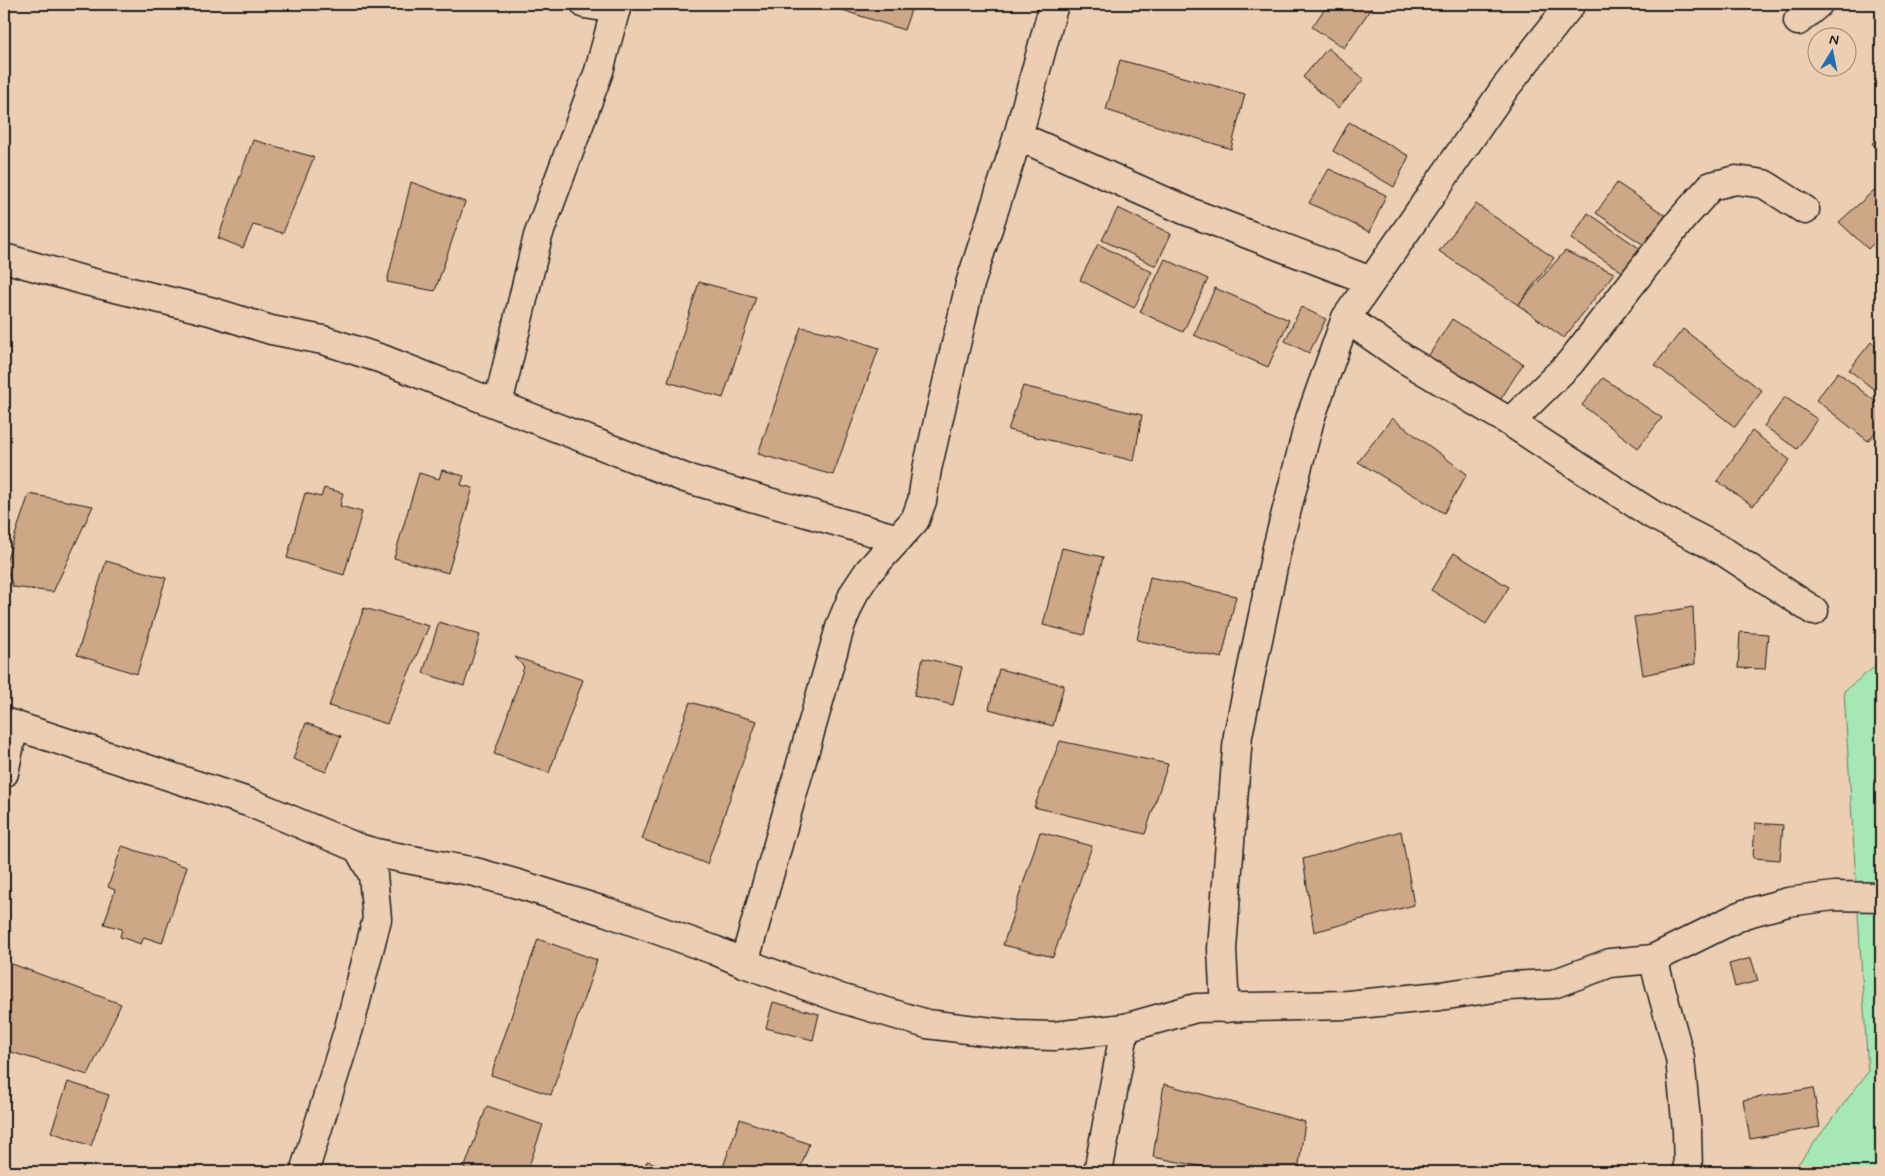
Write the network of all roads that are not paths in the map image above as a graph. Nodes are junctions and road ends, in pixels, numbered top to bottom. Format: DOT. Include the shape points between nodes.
graph roads {
  1 [pos="585,4"];
  2 [pos="1054,4"];
  3 [pos="1571,4"];
  4 [pos="616,6"];
  5 [pos="1018,136"];
  6 [pos="1805,210"];
  7 [pos="4,258"];
  8 [pos="1371,281"];
  9 [pos="1346,318"];
  10 [pos="498,404"];
  11 [pos="1510,422"];
  12 [pos="898,539"];
  13 [pos="1814,612"];
  14 [pos="9,724"];
  15 [pos="4,773"];
  16 [pos="358,848"];
  17 [pos="1881,897"];
  18 [pos="1653,960"];
  19 [pos="744,963"];
  20 [pos="1225,1008"];
  21 [pos="1126,1028"];
  22 [pos="304,1172"];
  23 [pos="1098,1172"];
  24 [pos="1688,1172"];
  1 -- 4 [label="street"];
  2 -- 5 [label="street"];
  3 -- 8 [label="street" via="1505,88"];
  4 -- 10 [label="street" via="598,71 538,236"];
  5 -- 8 [label="street" via="1187,211"];
  5 -- 12 [label="street" via="970,284 922,501 915,520"];
  6 -- 11 [label="street" via="1764,184 1736,180 1711,186 1570,363"];
  7 -- 10 [label="street" via="86,282 210,311 270,330 323,340 382,358"];
  8 -- 9 [label="street"];
  9 -- 11 [label="street" via="1403,358"];
  9 -- 20 [label="street" via="1310,419 1277,548 1238,735 1222,949"];
  10 -- 12 [label="street" via="685,478"];
  11 -- 13 [label="street" via="1654,515 1723,551"];
  12 -- 19 [label="street" via="868,572 854,593 841,624"];
  14 -- 15 [label="street"];
  14 -- 16 [label="street" via="251,803"];
  16 -- 19 [label="street" via="521,885 607,912"];
  16 -- 22 [label="street" via="373,875 377,919 350,1028"];
  17 -- 18 [label="street" via="1834,896 1788,902 1744,914"];
  18 -- 20 [label="street" via="1610,964 1553,984 1508,986 1348,1005"];
  18 -- 24 [label="street" via="1680,1058"];
  19 -- 21 [label="street" via="840,998 927,1024 1016,1035 1054,1036"];
  20 -- 21 [label="street" via="1196,1008"];
  21 -- 23 [label="street"];
}
